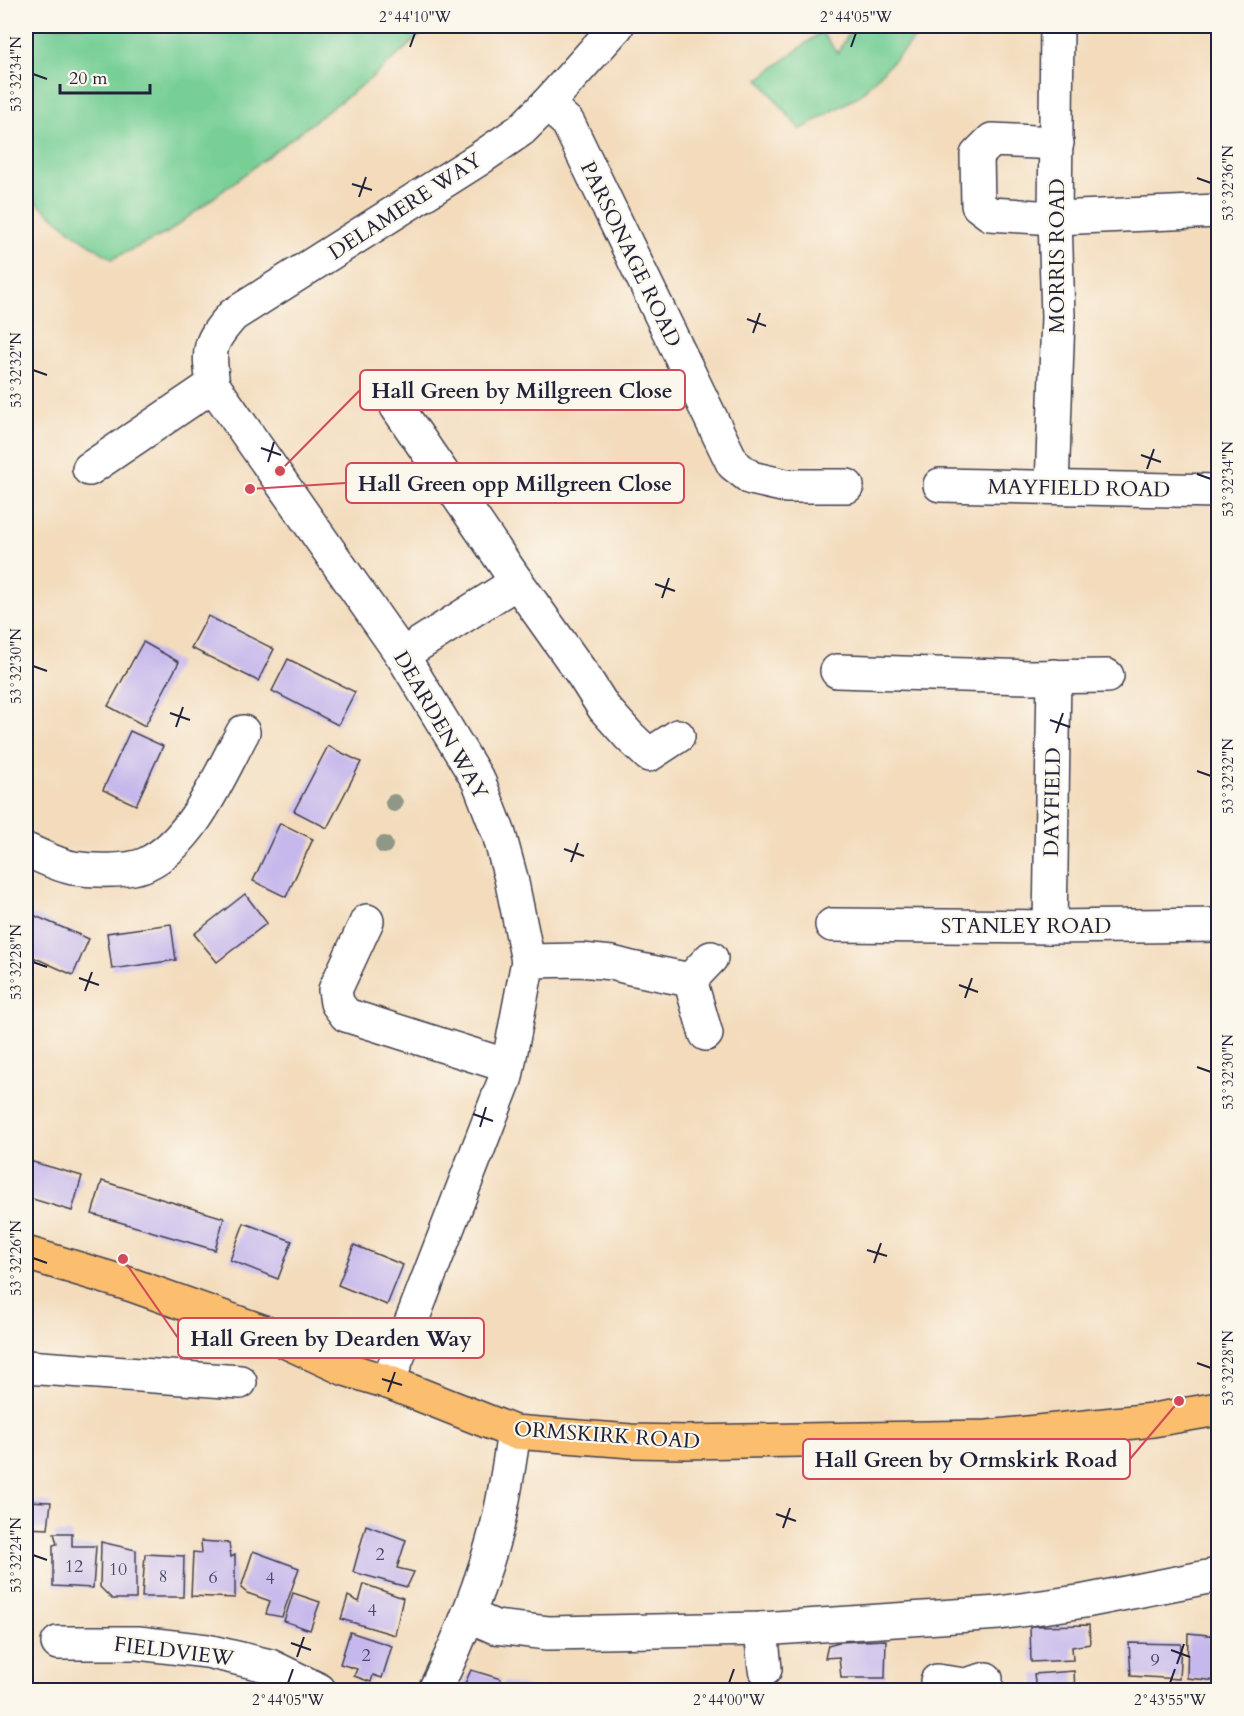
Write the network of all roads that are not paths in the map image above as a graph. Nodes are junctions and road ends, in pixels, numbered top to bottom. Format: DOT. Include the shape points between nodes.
graph roads {
  1 [pos="617,26"];
  2 [pos="1058,26"];
  3 [pos="547,104"];
  4 [pos="1057,143"];
  5 [pos="1218,211"];
  6 [pos="1055,218"];
  7 [pos="213,384"];
  8 [pos="392,402"];
  9 [pos="89,469"];
  10 [pos="940,485"];
  11 [pos="847,486"];
  12 [pos="1052,487"];
  13 [pos="1218,491"];
  14 [pos="517,582"];
  15 [pos="402,655"];
  16 [pos="837,671"];
  17 [pos="1054,676"];
  18 [pos="1107,676"];
  19 [pos="243,732"];
  20 [pos="678,736"];
  21 [pos="26,850"];
  22 [pos="367,921"];
  23 [pos="832,925"];
  24 [pos="1218,925"];
  25 [pos="1050,927"];
  26 [pos="528,961"];
  27 [pos="706,1034"];
  28 [pos="508,1066"];
  29 [pos="26,1253"];
  30 [pos="26,1367"];
  31 [pos="240,1382"];
  32 [pos="388,1382"];
  33 [pos="1218,1409"];
  34 [pos="514,1432"];
  35 [pos="1218,1575"];
  36 [pos="468,1615"];
  37 [pos="761,1629"];
  38 [pos="55,1644"];
  39 [pos="765,1669"];
  40 [pos="319,1690"];
  41 [pos="435,1690"];
  1 -- 3 [label="street, DELAMERE WAY"];
  2 -- 4 [label="street, MORRIS ROAD"];
  3 -- 7 [label="street, DELAMERE WAY" via="521,130 479,159 234,315 216,335 209,357"];
  3 -- 11 [label="street, PARSONAGE ROAD" via="568,123 733,464 751,478 786,486"];
  4 -- 6 [label="street, MORRIS ROAD"];
  4 -- 6 [label="street" via="992,140 977,155 978,205 990,214"];
  5 -- 6 [label="street"];
  6 -- 12 [label="street, MORRIS ROAD" via="1059,317"];
  7 -- 9 [label="street"];
  7 -- 15 [label="street, DEARDEN WAY"];
  8 -- 14 [label="street"];
  10 -- 12 [label="street, MAYFIELD ROAD"];
  12 -- 13 [label="street, MAYFIELD ROAD"];
  14 -- 15 [label="street"];
  14 -- 20 [label="street" via="604,708 651,766"];
  15 -- 26 [label="street, DEARDEN WAY" via="479,782 512,878"];
  16 -- 17 [label="street"];
  17 -- 18 [label="street"];
  17 -- 25 [label="street, DAYFIELD"];
  19 -- 21 [label="street" via="199,814 178,842 146,865 110,871 72,867"];
  22 -- 28 [label="street" via="336,990 337,1003 346,1015"];
  23 -- 25 [label="street, STANLEY ROAD"];
  24 -- 25 [label="street, STANLEY ROAD"];
  26 -- 27 [label="street" via="581,960 631,968 700,969"];
  26 -- 28 [label="street, DEARDEN WAY"];
  28 -- 32 [label="street, DEARDEN WAY"];
  29 -- 32 [label="main road, ORMSKIRK ROAD" via="132,1285 267,1334 345,1369"];
  30 -- 31 [label="street"];
  32 -- 34 [label="main road, ORMSKIRK ROAD"];
  33 -- 34 [label="main road, ORMSKIRK ROAD" via="1153,1420 988,1437 686,1442"];
  34 -- 36 [label="street" via="497,1527"];
  35 -- 37 [label="street" via="1085,1601 999,1612"];
  36 -- 37 [label="street" via="495,1627 548,1633"];
  36 -- 41 [label="street"];
  37 -- 39 [label="street"];
  38 -- 40 [label="street, FIELDVIEW" via="138,1643 207,1651 270,1666"];
}
